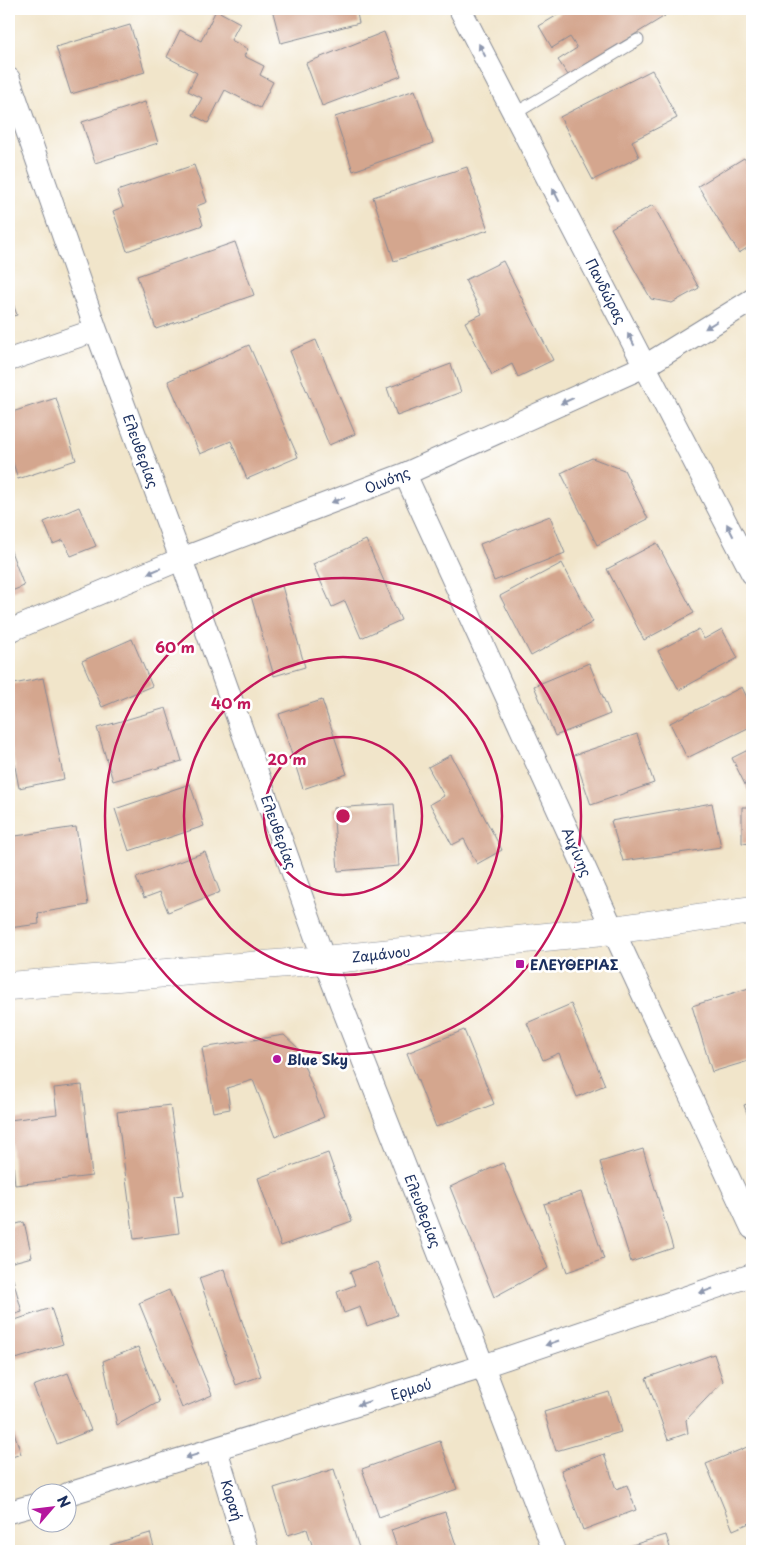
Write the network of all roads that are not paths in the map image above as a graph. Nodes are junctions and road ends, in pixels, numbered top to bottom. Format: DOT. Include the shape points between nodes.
graph roads {
  1 [pos="460,9"];
  2 [pos="638,40"];
  3 [pos="9,79"];
  4 [pos="514,114"];
  5 [pos="752,300"];
  6 [pos="96,330"];
  7 [pos="9,360"];
  8 [pos="646,366"];
  9 [pos="405,474"];
  10 [pos="181,560"];
  11 [pos="752,573"];
  12 [pos="9,632"];
  13 [pos="752,910"];
  14 [pos="613,930"];
  15 [pos="324,960"];
  16 [pos="9,986"];
  17 [pos="752,1228"];
  18 [pos="752,1275"];
  19 [pos="484,1366"];
  20 [pos="216,1449"];
  21 [pos="78,1491"];
  22 [pos="28,1507"];
  23 [pos="9,1512"];
  24 [pos="247,1551"];
  25 [pos="554,1551"];
  4 -- 1 [label="street, Πανδώρας, one-way"];
  2 -- 4 [label="lane"];
  3 -- 6 [label="street, Ελευθερίας"];
  8 -- 4 [label="street, Πανδώρας, one-way"];
  5 -- 8 [label="street, Οινόης, one-way"];
  6 -- 7 [label="street"];
  6 -- 10 [label="street, Ελευθερίας"];
  8 -- 9 [label="street, Οινόης, one-way"];
  11 -- 8 [label="street, Πανδώρας, one-way"];
  9 -- 10 [label="street, Οινόης, one-way"];
  9 -- 14 [label="street, Αιγίνης"];
  10 -- 12 [label="street, Οινόης, one-way"];
  10 -- 15 [label="street, Ελευθερίας"];
  13 -- 14 [label="street, Ζαμάνου"];
  14 -- 15 [label="street, Ζαμάνου"];
  14 -- 17 [label="street, Αιγίνης"];
  15 -- 16 [label="street, Ζαμάνου"];
  15 -- 19 [label="street, Ελευθερίας"];
  18 -- 19 [label="street, Ερμού, one-way"];
  19 -- 20 [label="street, Ερμού, one-way"];
  19 -- 25 [label="street, Ελευθερίας"];
  20 -- 21 [label="street, Ερμού, one-way"];
  20 -- 24 [label="street, Κοραή"];
  22 -- 23 [label="street"];
}
